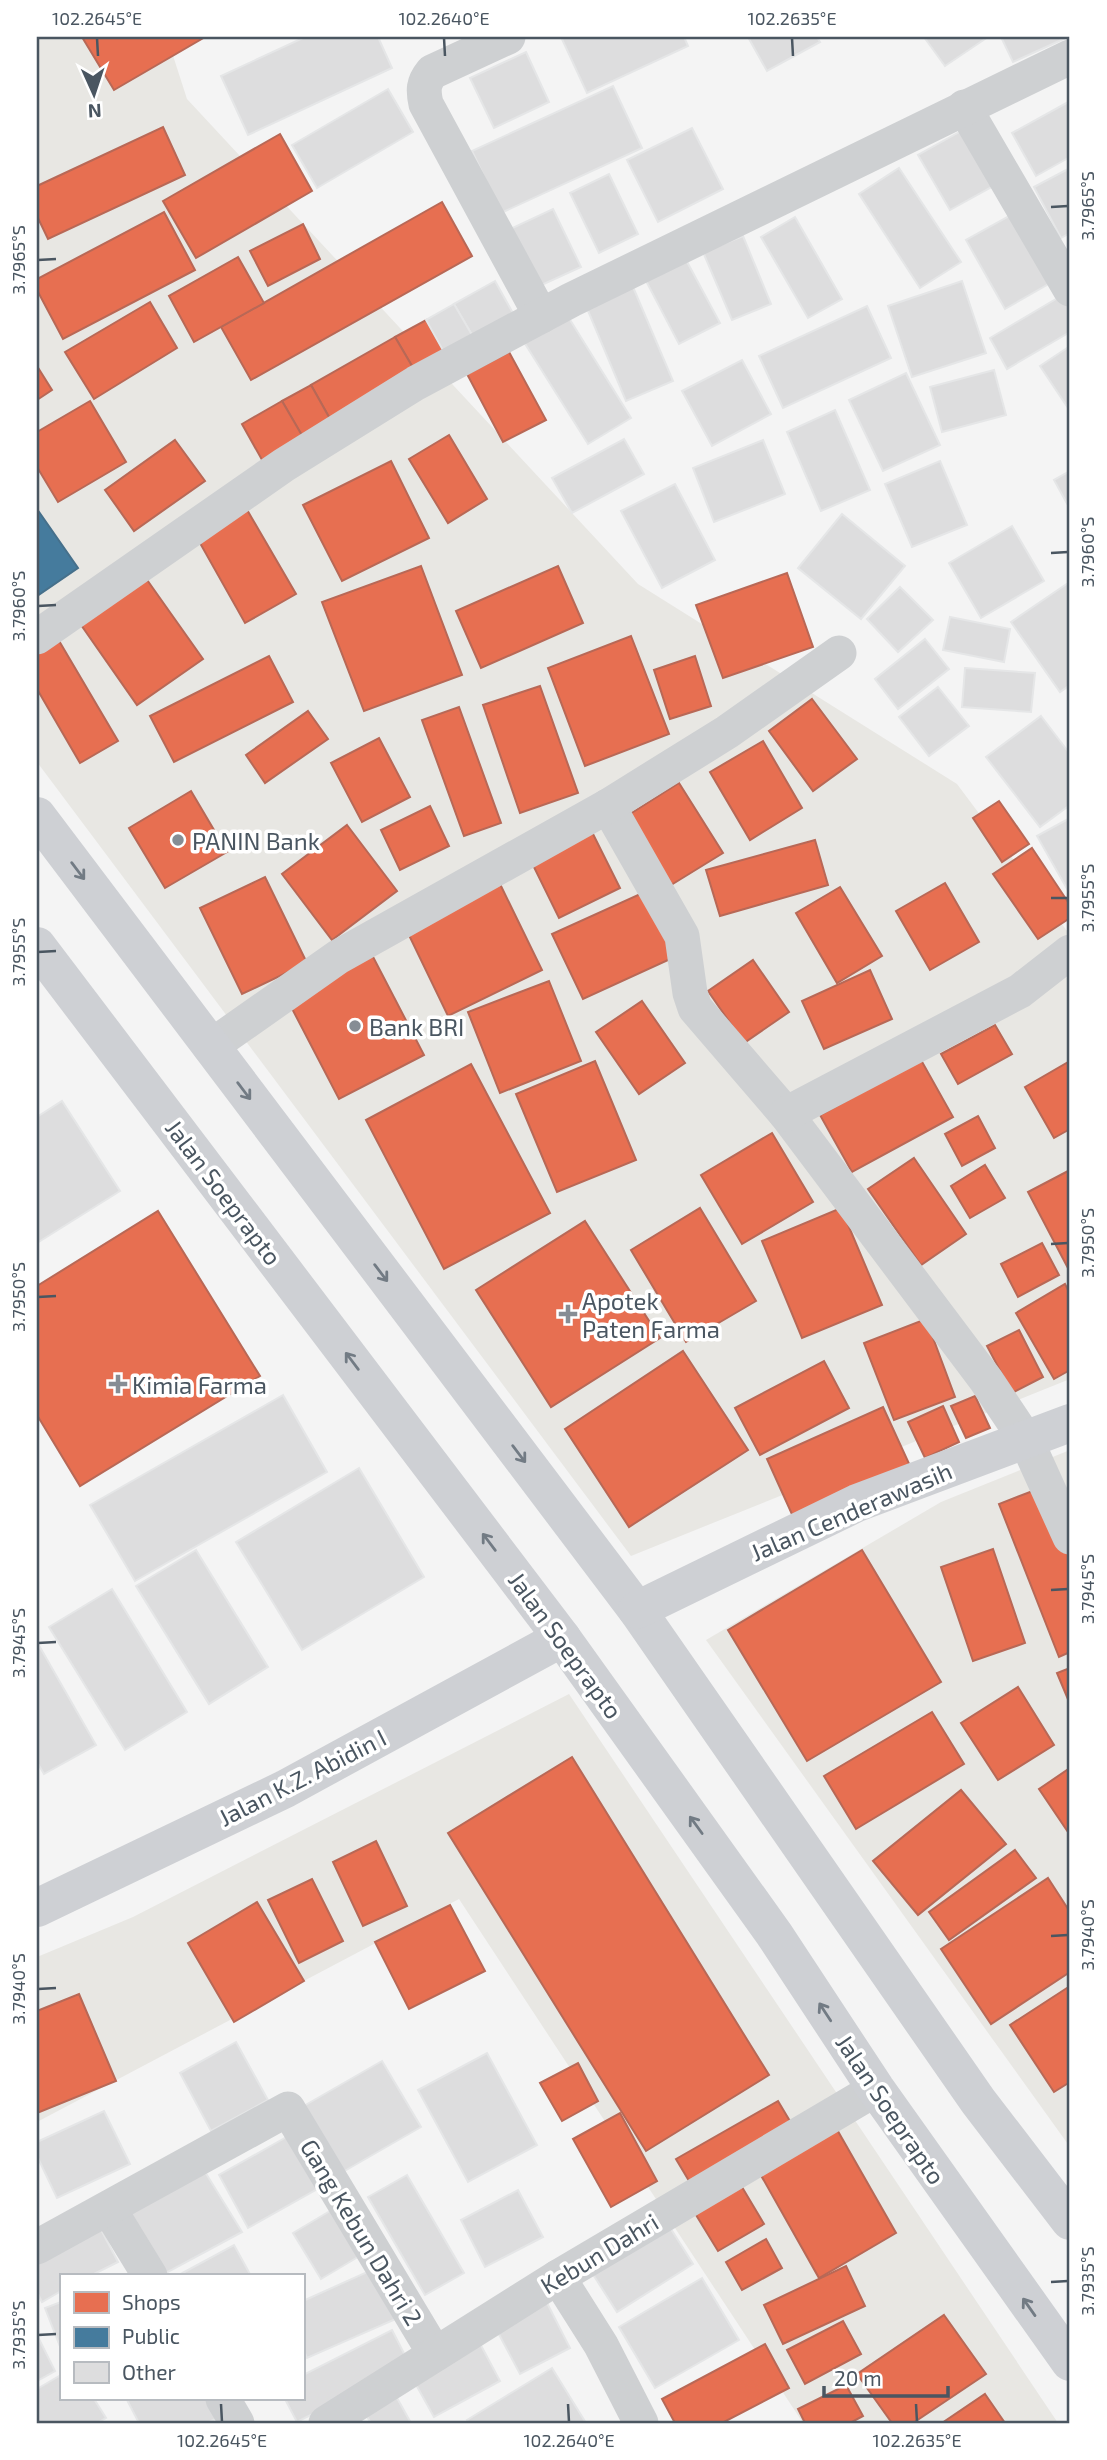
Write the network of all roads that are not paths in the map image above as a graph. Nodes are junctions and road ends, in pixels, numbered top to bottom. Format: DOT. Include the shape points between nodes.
graph roads {
  1 [pos="508,37"];
  2 [pos="1070,57"];
  3 [pos="964,107"];
  4 [pos="1070,289"];
  5 [pos="541,316"];
  6 [pos="37,637"];
  7 [pos="839,653"];
  8 [pos="608,806"];
  9 [pos="37,816"];
  10 [pos="37,946"];
  11 [pos="1070,952"];
  12 [pos="210,1047"];
  13 [pos="786,1114"];
  14 [pos="1070,1423"];
  15 [pos="1026,1440"];
  16 [pos="1070,1537"];
  17 [pos="637,1610"];
  18 [pos="562,1638"];
  19 [pos="37,1908"];
  20 [pos="876,2089"];
  21 [pos="109,2209"];
  22 [pos="1070,2221"];
  23 [pos="37,2247"];
  24 [pos="148,2274"];
  25 [pos="558,2277"];
  26 [pos="435,2354"];
  27 [pos="1070,2362"];
  28 [pos="224,2400"];
  29 [pos="237,2423"];
  30 [pos="326,2423"];
  31 [pos="641,2423"];
  1 -- 5 [label="street" via="432,72 424,81 423,92"];
  2 -- 3 [label="street"];
  3 -- 4 [label="street"];
  3 -- 5 [label="street"];
  5 -- 6 [label="street" via="416,383 284,466"];
  7 -- 8 [label="street" via="727,732"];
  8 -- 12 [label="street" via="338,957"];
  8 -- 13 [label="street" via="682,936 695,1008"];
  9 -- 12 [label="main road, one-way"];
  18 -- 10 [label="main road, Jalan Soeprapto, one-way"];
  11 -- 13 [label="street" via="1020,991"];
  12 -- 17 [label="main road, one-way"];
  13 -- 15 [label="street"];
  14 -- 15 [label="main road, Jalan Cenderawasih"];
  15 -- 16 [label="street"];
  15 -- 17 [label="main road, Jalan Cenderawasih" via="858,1503"];
  17 -- 22 [label="main road" via="978,2101"];
  18 -- 19 [label="main road, Jalan K.Z. Abidin I" via="285,1789"];
  20 -- 18 [label="main road, Jalan Soeprapto, one-way" via="774,1934"];
  20 -- 25 [label="street, Kebun Dahri"];
  27 -- 20 [label="main road, Jalan Soeprapto, one-way"];
  21 -- 23 [label="street"];
  21 -- 24 [label="street"];
  21 -- 26 [label="street, Gang Kebun Dahri 2" via="288,2109"];
  25 -- 26 [label="street, Kebun Dahri"];
  25 -- 31 [label="street" via="601,2345"];
  26 -- 30 [label="street, Kebun Dahri"];
  28 -- 29 [label="street"];
}
